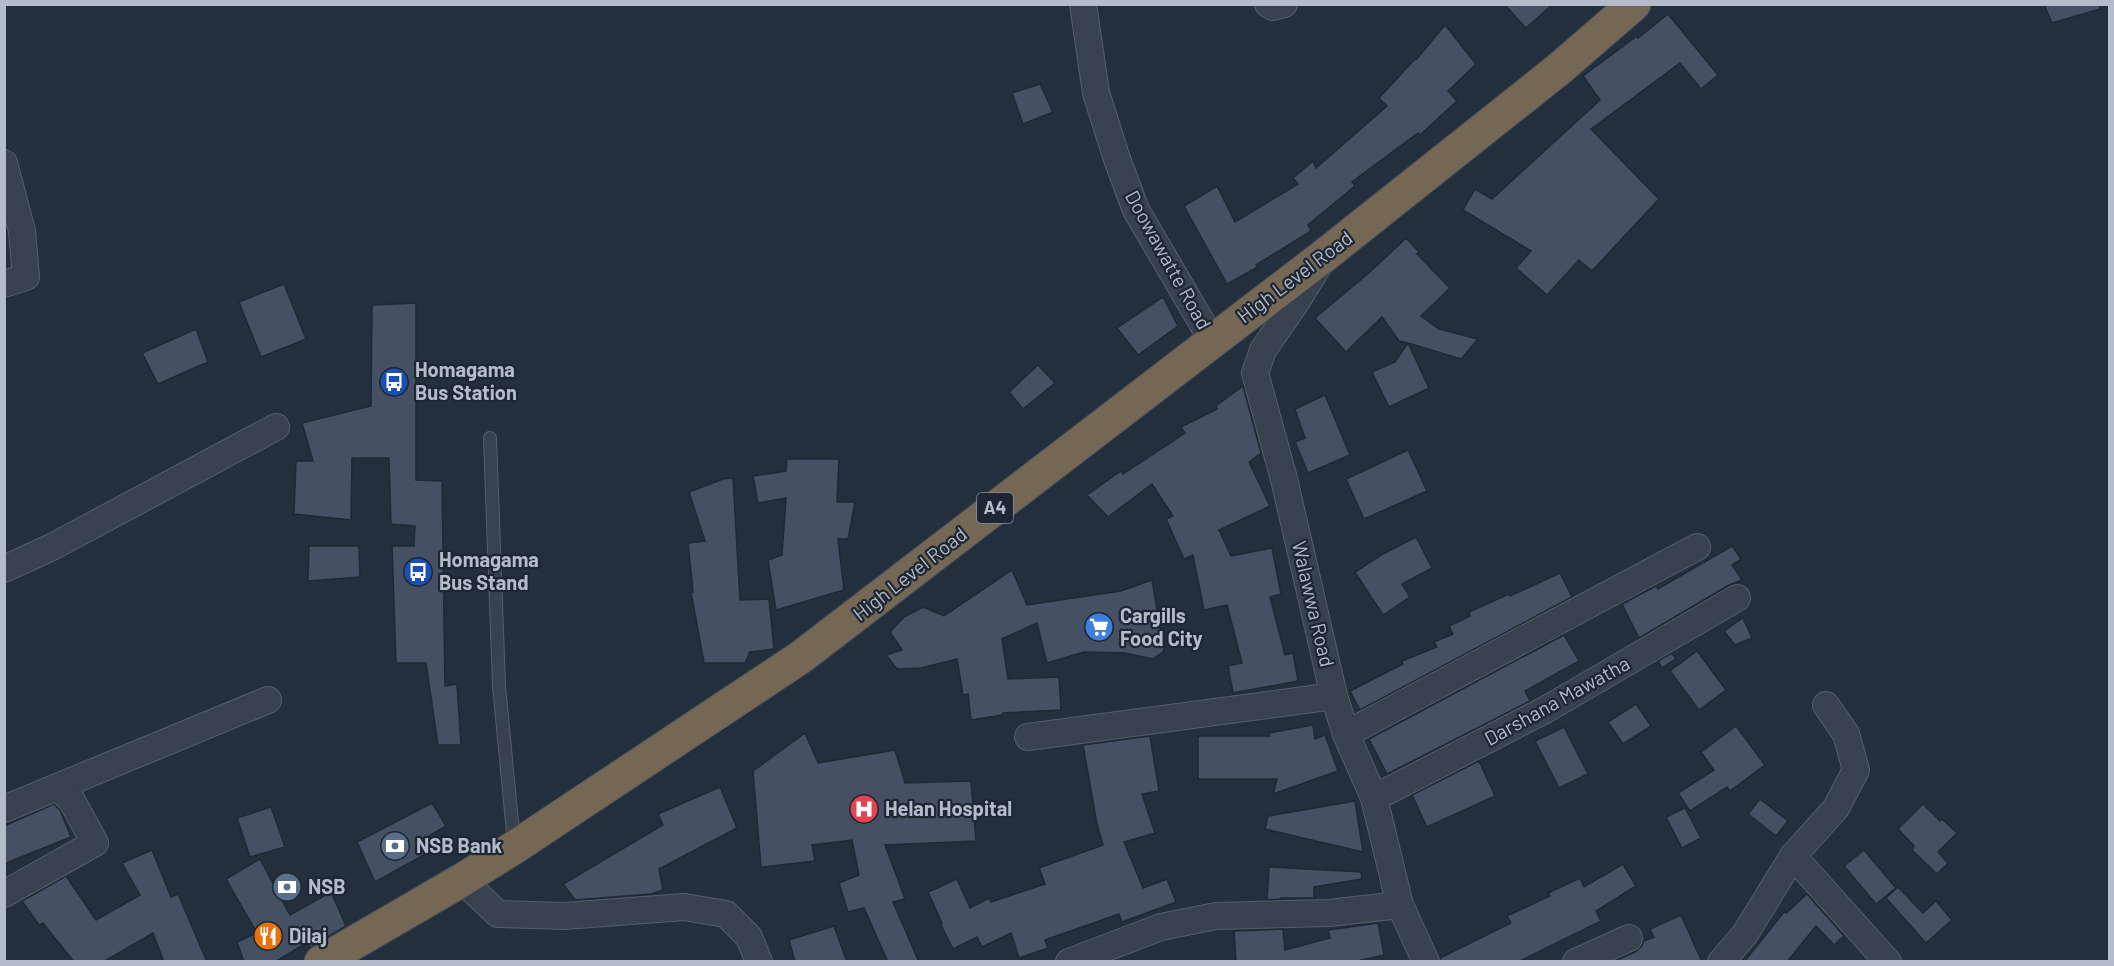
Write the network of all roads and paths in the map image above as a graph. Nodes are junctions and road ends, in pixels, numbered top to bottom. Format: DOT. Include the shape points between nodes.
graph roads {
  1 [pos="1083,4"];
  2 [pos="1268,4"];
  3 [pos="1284,4"];
  4 [pos="1634,4"];
  5 [pos="4,163"];
  6 [pos="1325,255"];
  7 [pos="4,284"];
  8 [pos="1212,340"];
  9 [pos="276,427"];
  10 [pos="490,438"];
  11 [pos="1696,547"];
  12 [pos="4,569"];
  13 [pos="1737,598"];
  14 [pos="1334,696"];
  15 [pos="268,700"];
  16 [pos="1826,705"];
  17 [pos="1346,735"];
  18 [pos="1028,738"];
  19 [pos="58,787"];
  20 [pos="1374,798"];
  21 [pos="4,809"];
  22 [pos="514,847"];
  23 [pos="1794,856"];
  24 [pos="462,880"];
  25 [pos="4,894"];
  26 [pos="1400,905"];
  27 [pos="1629,938"];
  28 [pos="321,962"];
  29 [pos="759,962"];
  30 [pos="1069,962"];
  31 [pos="1426,962"];
  32 [pos="1576,962"];
  33 [pos="1721,962"];
  34 [pos="1888,962"];
  1 -- 8 [label="street, Doowawatte Road" via="1096,93 1136,210"];
  2 -- 3 [label="street"];
  4 -- 6 [label="highway, High Level Road / A4" via="1559,69"];
  5 -- 7 [label="street" via="22,231 26,277"];
  6 -- 8 [label="highway, High Level Road / A4"];
  6 -- 14 [label="street, Walawwa Road" via="1263,350 1255,373"];
  8 -- 22 [label="highway, High Level Road / A4" via="801,657"];
  9 -- 12 [label="street"];
  10 -- 22 [label="lane" via="499,686"];
  11 -- 17 [label="street"];
  13 -- 20 [label="street, Darshana Mawatha" via="1545,710"];
  14 -- 17 [label="street, Walawwa Road"];
  14 -- 18 [label="street"];
  15 -- 19 [label="street"];
  16 -- 23 [label="street" via="1846,734 1856,770 1836,807"];
  17 -- 20 [label="street, Walawwa Road"];
  19 -- 21 [label="street"];
  19 -- 25 [label="street" via="72,801 95,843"];
  20 -- 26 [label="street, Walawwa Road"];
  22 -- 24 [label="highway, High Level Road / A4"];
  23 -- 33 [label="street" via="1745,934"];
  23 -- 34 [label="street"];
  24 -- 28 [label="highway, High Level Road / A4"];
  24 -- 29 [label="street" via="498,914 564,916 684,907 726,914 749,937"];
  26 -- 30 [label="street" via="1329,913 1216,916 1161,927"];
  26 -- 31 [label="street, Walawwa Road"];
  27 -- 32 [label="street"];
}
